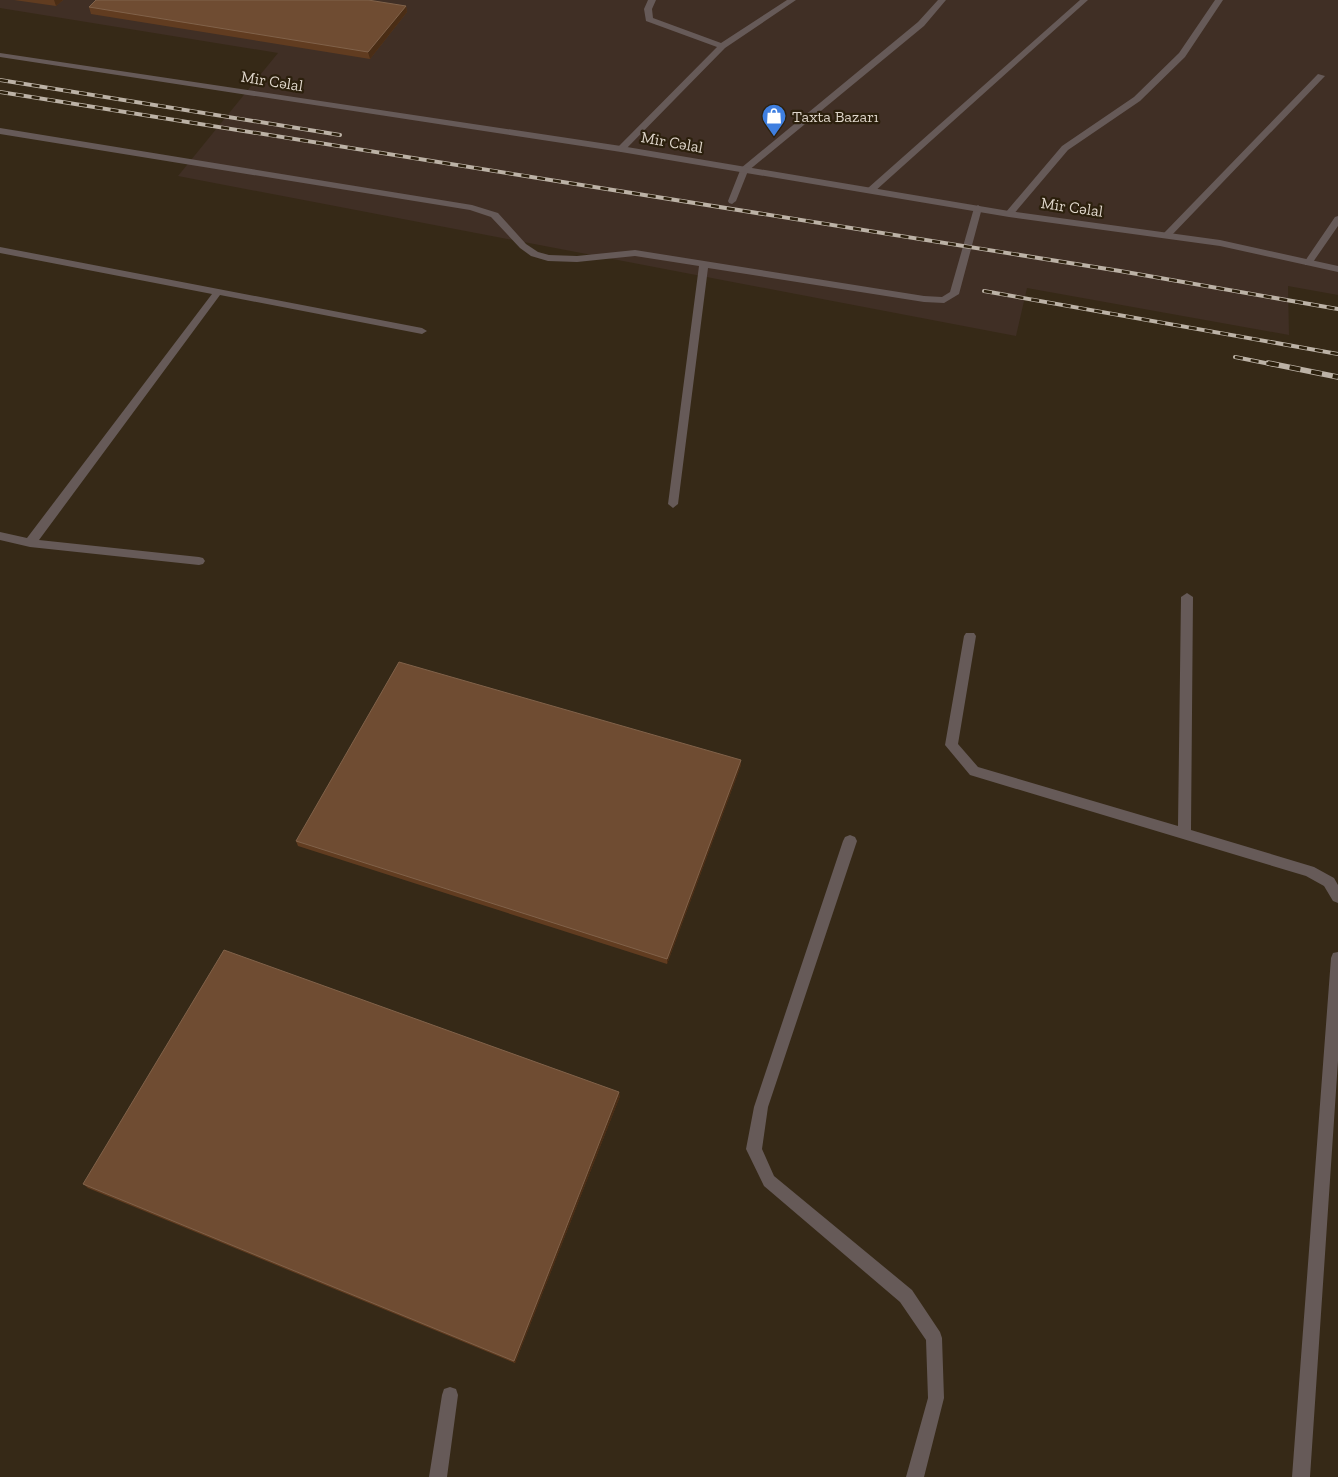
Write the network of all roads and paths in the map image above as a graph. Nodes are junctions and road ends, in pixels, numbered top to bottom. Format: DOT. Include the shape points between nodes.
graph roads {
  1 [pos="652,0"];
  2 [pos="792,0"];
  3 [pos="942,0"];
  4 [pos="1084,0"];
  5 [pos="1219,0"];
  6 [pos="722,46"];
  7 [pos="0,55"];
  8 [pos="1322,76"];
  9 [pos="0,131"];
  10 [pos="621,149"];
  11 [pos="744,170"];
  12 [pos="871,190"];
  13 [pos="732,201"];
  14 [pos="978,208"];
  15 [pos="1009,214"];
  16 [pos="1338,219"];
  17 [pos="1167,235"];
  18 [pos="0,250"];
  19 [pos="1308,263"];
  20 [pos="704,264"];
  21 [pos="1338,269"];
  22 [pos="218,292"];
  23 [pos="422,331"];
  24 [pos="673,504"];
  25 [pos="0,536"];
  26 [pos="30,543"];
  27 [pos="199,561"];
  28 [pos="1187,598"];
  29 [pos="970,636"];
  30 [pos="1184,834"];
  31 [pos="850,841"];
  32 [pos="1338,897"];
  33 [pos="1338,958"];
  34 [pos="1337,1008"];
  35 [pos="450,1395"];
  36 [pos="438,1477"];
  37 [pos="915,1477"];
  38 [pos="1301,1477"];
  1 -- 6 [label="street" via="648,9 649,19"];
  2 -- 6 [label="street"];
  3 -- 11 [label="street" via="921,24"];
  4 -- 12 [label="street"];
  5 -- 15 [label="street" via="1182,55 1138,99 1065,148"];
  6 -- 10 [label="street"];
  7 -- 10 [label="street, Mir Cəlal"];
  8 -- 17 [label="street"];
  9 -- 20 [label="street" via="472,208 496,216 524,247 559,260 635,253"];
  10 -- 11 [label="street, Mir Cəlal"];
  11 -- 12 [label="street, Mir Cəlal"];
  11 -- 13 [label="street"];
  12 -- 14 [label="street, Mir Cəlal"];
  14 -- 15 [label="street, Mir Cəlal"];
  14 -- 20 [label="street" via="954,294 944,300"];
  15 -- 17 [label="street, Mir Cəlal"];
  16 -- 19 [label="street"];
  17 -- 19 [label="street, Mir Cəlal"];
  18 -- 22 [label="street"];
  19 -- 21 [label="street, Mir Cəlal"];
  20 -- 24 [label="street"];
  22 -- 23 [label="street"];
  22 -- 26 [label="street"];
  25 -- 26 [label="street"];
  26 -- 27 [label="street"];
  28 -- 30 [label="street"];
  29 -- 30 [label="street" via="952,745 974,771"];
  30 -- 32 [label="street" via="1309,871 1329,882"];
  31 -- 37 [label="street" via="760,1107 754,1149 769,1181 906,1296 934,1338 936,1398"];
  33 -- 34 [label="street"];
  34 -- 38 [label="street"];
  35 -- 36 [label="street"];
}
